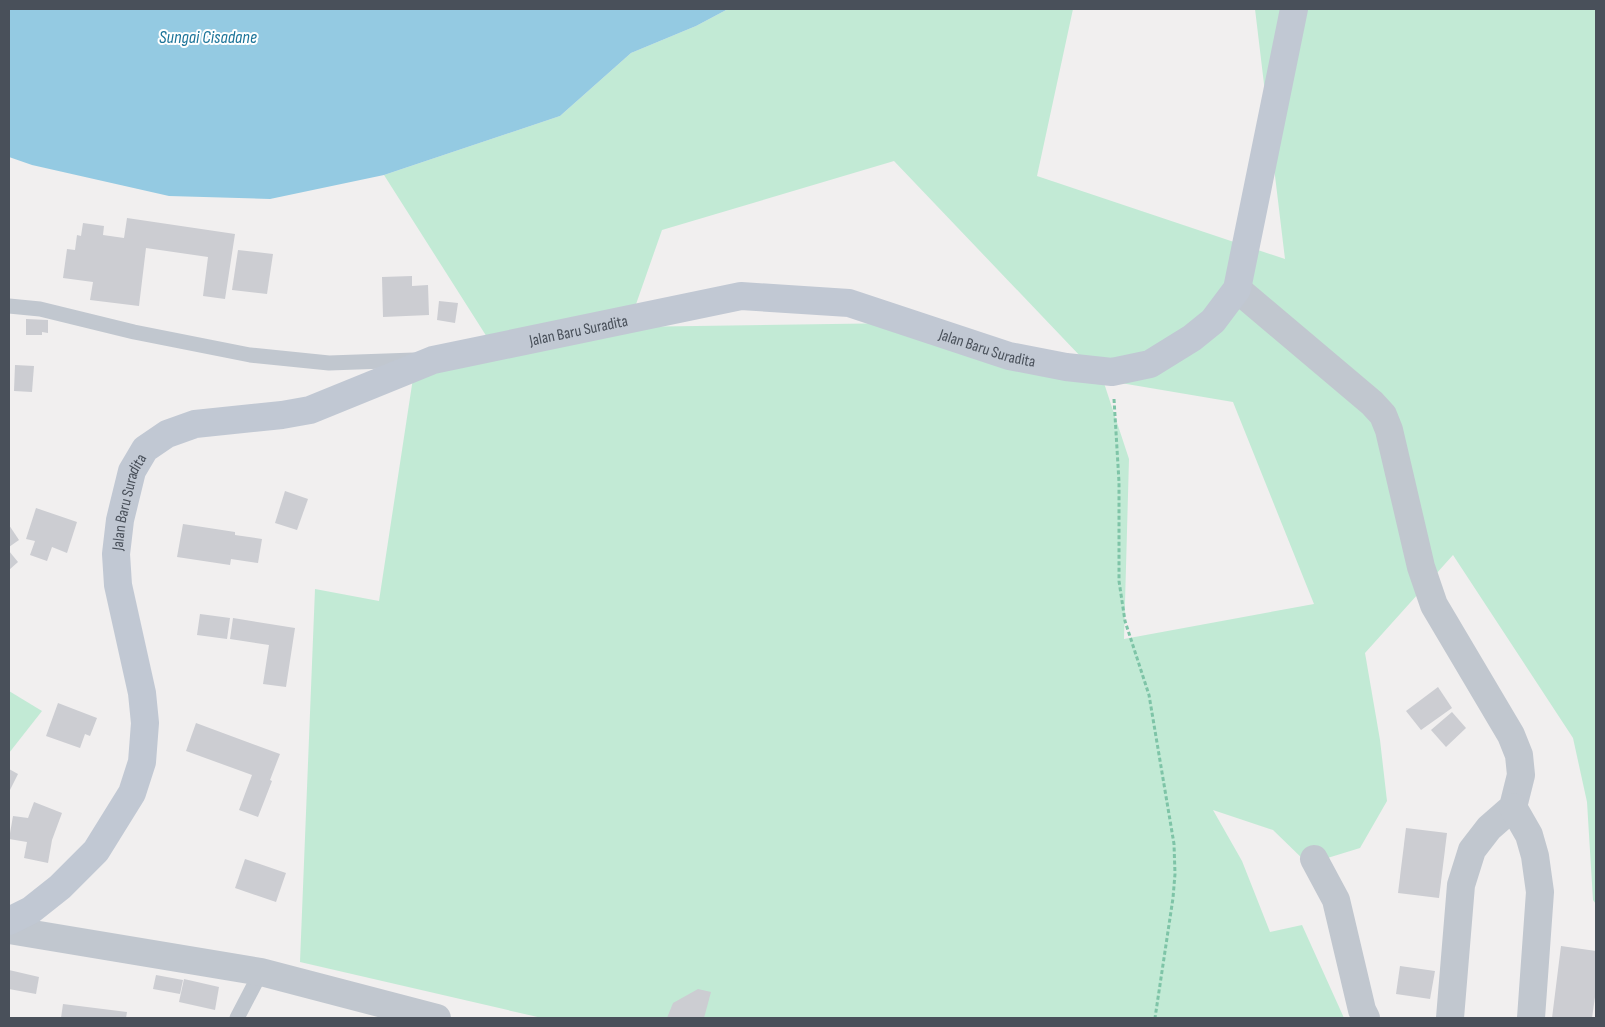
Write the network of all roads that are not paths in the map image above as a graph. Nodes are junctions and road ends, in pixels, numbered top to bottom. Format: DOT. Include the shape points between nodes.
graph roads {
  1 [pos="1294,9"];
  2 [pos="1237,289"];
  3 [pos="9,306"];
  4 [pos="433,360"];
  5 [pos="1513,807"];
  6 [pos="1314,859"];
  7 [pos="9,921"];
  8 [pos="9,930"];
  9 [pos="261,972"];
  10 [pos="237,1018"];
  11 [pos="437,1018"];
  12 [pos="1366,1018"];
  13 [pos="1450,1018"];
  14 [pos="1531,1018"];
  1 -- 2 [label="main road, Jalan Baru Suradita"];
  2 -- 4 [label="main road, Jalan Baru Suradita" via="1213,321 1192,338 1150,364 1112,372 1009,356 848,303 741,296"];
  2 -- 5 [label="street" via="1383,415 1390,430 1421,567 1434,605 1511,734 1519,755 1521,774"];
  3 -- 4 [label="lane" via="40,309 250,355 329,363"];
  4 -- 7 [label="main road, Jalan Baru Suradita" via="310,410 195,424 167,434 145,450 132,471 120,520 116,554 118,585 142,693 145,722 142,762 132,794 96,851 60,887 31,910"];
  5 -- 13 [label="street" via="1489,828 1472,850 1461,885"];
  5 -- 14 [label="street" via="1529,835 1540,892"];
  6 -- 12 [label="street" via="1336,900"];
  8 -- 9 [label="street"];
  9 -- 10 [label="lane"];
  9 -- 11 [label="street"];
}
